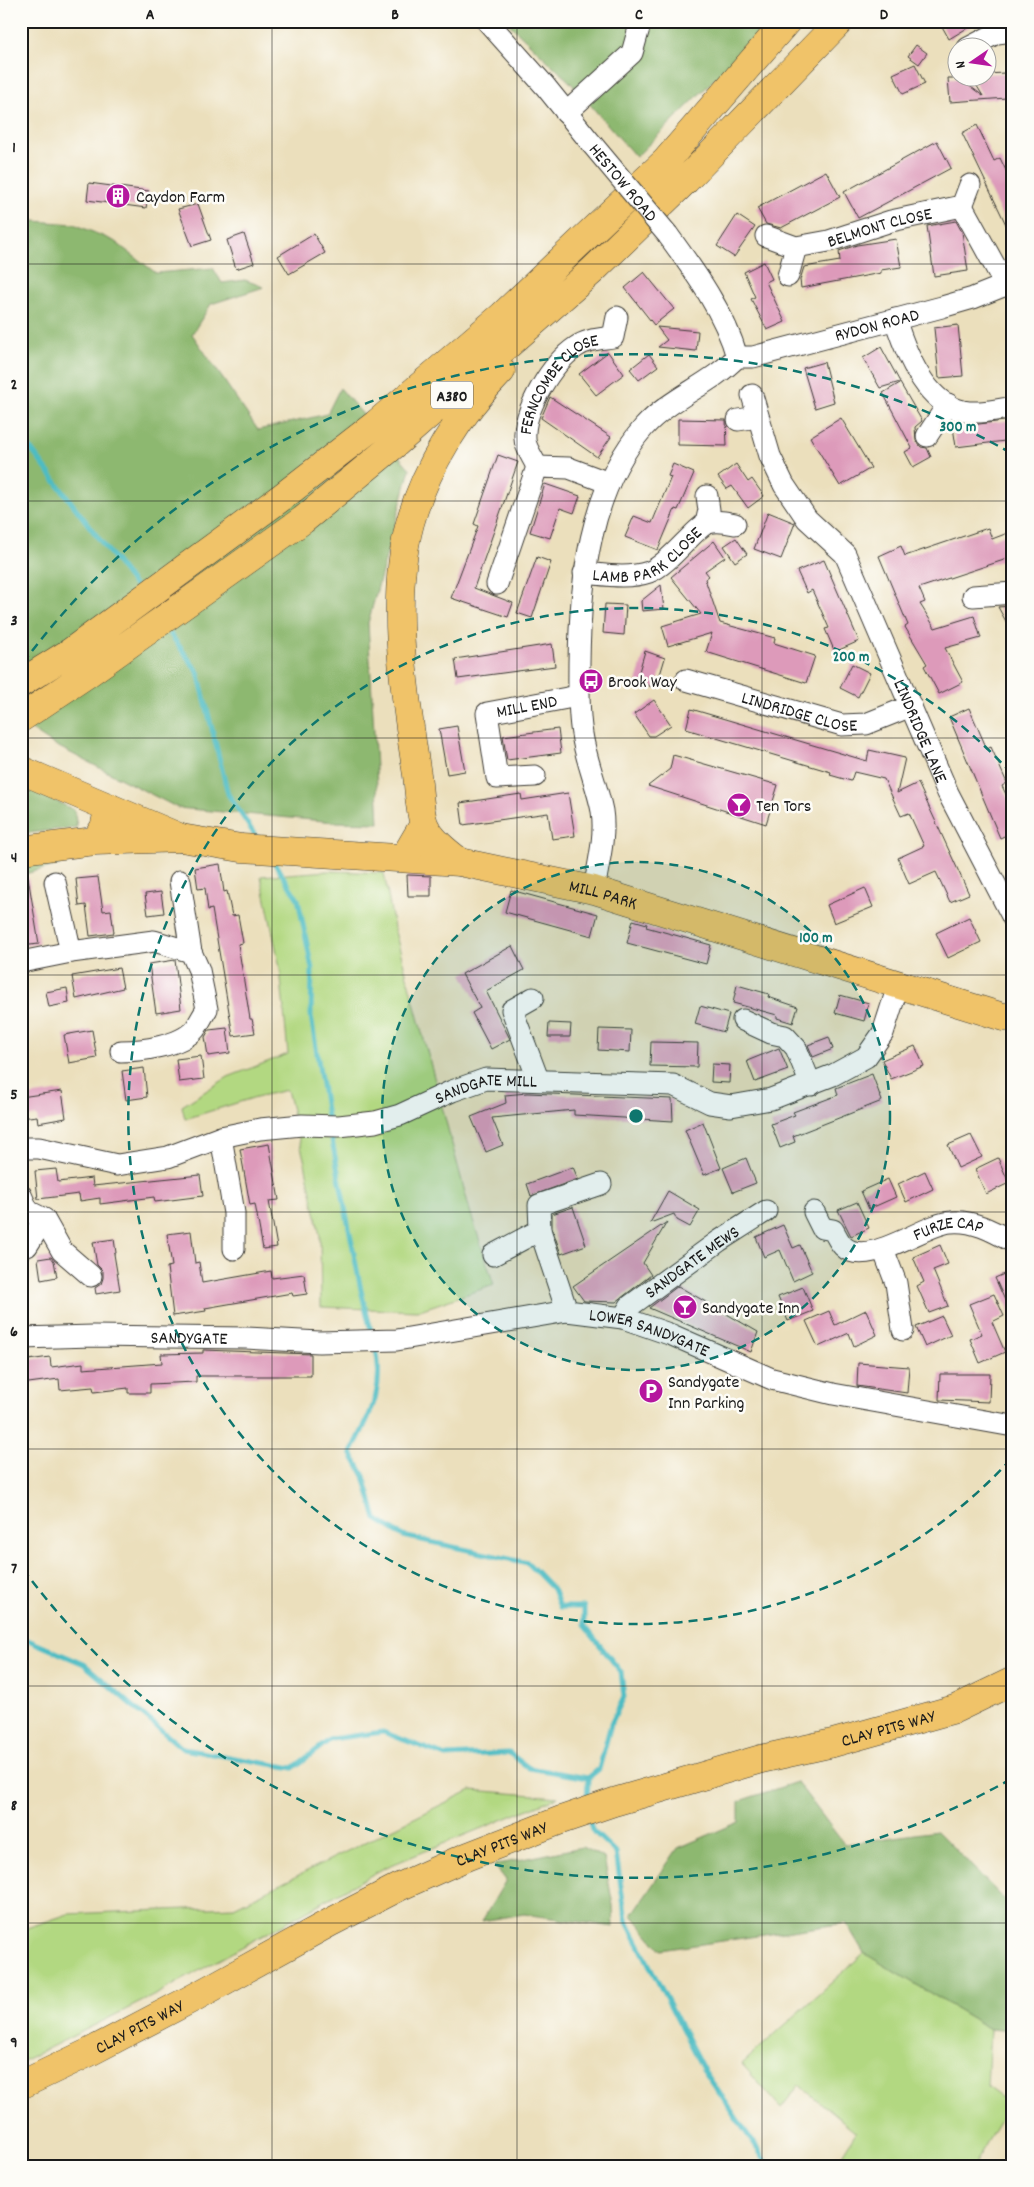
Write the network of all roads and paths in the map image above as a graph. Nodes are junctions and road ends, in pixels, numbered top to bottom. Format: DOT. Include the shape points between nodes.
graph roads {
  1 [pos="487,21"];
  2 [pos="641,21"];
  3 [pos="787,21"];
  4 [pos="840,21"];
  5 [pos="1000,28"];
  6 [pos="984,38"];
  7 [pos="566,113"];
  8 [pos="970,185"];
  9 [pos="962,206"];
  10 [pos="766,236"];
  11 [pos="796,247"];
  12 [pos="592,270"];
  13 [pos="788,276"];
  14 [pos="1010,284"];
  15 [pos="618,317"];
  16 [pos="895,319"];
  17 [pos="738,357"];
  18 [pos="752,395"];
  19 [pos="948,404"];
  20 [pos="1013,407"];
  21 [pos="927,436"];
  22 [pos="537,468"];
  23 [pos="609,483"];
  24 [pos="707,496"];
  25 [pos="706,523"];
  26 [pos="734,524"];
  27 [pos="584,573"];
  28 [pos="496,584"];
  29 [pos="1013,593"];
  30 [pos="973,596"];
  31 [pos="686,680"];
  32 [pos="21,683"];
  33 [pos="578,696"];
  34 [pos="912,706"];
  35 [pos="21,718"];
  36 [pos="21,770"];
  37 [pos="535,776"];
  38 [pos="108,807"];
  39 [pos="424,824"];
  40 [pos="181,838"];
  41 [pos="95,842"];
  42 [pos="21,850"];
  43 [pos="404,858"];
  44 [pos="460,862"];
  45 [pos="180,881"];
  46 [pos="55,882"];
  47 [pos="594,890"];
  48 [pos="1013,918"];
  49 [pos="71,952"];
  50 [pos="191,952"];
  51 [pos="21,962"];
  52 [pos="899,983"];
  53 [pos="533,998"];
  54 [pos="1013,1017"];
  55 [pos="743,1020"];
  56 [pos="121,1051"];
  57 [pos="538,1079"];
  58 [pos="811,1085"];
  59 [pos="222,1137"];
  60 [pos="21,1148"];
  61 [pos="601,1184"];
  62 [pos="21,1195"];
  63 [pos="766,1212"];
  64 [pos="814,1212"];
  65 [pos="44,1219"];
  66 [pos="540,1230"];
  67 [pos="1013,1242"];
  68 [pos="27,1246"];
  69 [pos="234,1249"];
  70 [pos="883,1249"];
  71 [pos="493,1255"];
  72 [pos="91,1276"];
  73 [pos="567,1311"];
  74 [pos="623,1318"];
  75 [pos="903,1330"];
  76 [pos="21,1338"];
  77 [pos="356,1341"];
  78 [pos="1013,1426"];
  79 [pos="1013,1681"];
  80 [pos="21,2085"];
  1 -- 7 [label="street, HESTOW ROAD"];
  2 -- 7 [label="street" via="632,53"];
  3 -- 32 [label="main road, A380" via="666,161 495,322 376,424 282,497 72,651"];
  4 -- 12 [label="main road, A380" via="686,180"];
  5 -- 6 [label="street"];
  7 -- 17 [label="street, HESTOW ROAD, bridge" via="694,271 733,341"];
  8 -- 9 [label="street"];
  9 -- 11 [label="street, BELMONT CLOSE"];
  9 -- 14 [label="street"];
  10 -- 11 [label="street"];
  11 -- 13 [label="street"];
  12 -- 35 [label="main road, A380" via="416,426 302,520"];
  12 -- 39 [label="main road, A380" via="577,294 474,402 439,453 410,523 402,564 400,611 410,733"];
  14 -- 16 [label="street, RYDON ROAD" via="973,298"];
  15 -- 22 [label="street, FERNCOMBE CLOSE" via="613,337 589,340 576,347 538,392 528,418 525,440"];
  16 -- 17 [label="street, RYDON ROAD" via="753,357"];
  16 -- 19 [label="street" via="904,348 922,380"];
  17 -- 23 [label="street" via="644,427 616,467"];
  18 -- 34 [label="street, LINDRIDGE LANE" via="748,419 784,486 808,519 845,554"];
  19 -- 20 [label="street" via="962,411 984,412"];
  19 -- 21 [label="street"];
  22 -- 23 [label="street" via="569,468"];
  22 -- 28 [label="street"];
  23 -- 27 [label="street"];
  24 -- 25 [label="street, LAMB PARK CLOSE" via="709,510"];
  25 -- 26 [label="street, LAMB PARK CLOSE" via="721,521"];
  25 -- 27 [label="street, LAMB PARK CLOSE" via="678,551 650,572 624,577"];
  27 -- 33 [label="street" via="579,615"];
  29 -- 30 [label="street"];
  31 -- 34 [label="street, LINDRIDGE CLOSE" via="842,725 866,724"];
  33 -- 37 [label="street, MILL END" via="487,712 497,778"];
  33 -- 47 [label="street" via="582,734 602,811"];
  34 -- 48 [label="street, LINDRIDGE LANE" via="948,792"];
  36 -- 38 [label="main road"];
  38 -- 40 [label="main road"];
  38 -- 41 [label="main road" via="104,828"];
  39 -- 43 [label="main road"];
  39 -- 44 [label="main road, A380" via="440,845"];
  40 -- 41 [label="main road"];
  40 -- 43 [label="main road, MILL PARK" via="241,848"];
  41 -- 42 [label="main road"];
  43 -- 44 [label="main road, MILL PARK"];
  44 -- 47 [label="main road, MILL PARK"];
  45 -- 50 [label="street"];
  46 -- 49 [label="street"];
  47 -- 52 [label="main road, MILL PARK"];
  49 -- 50 [label="street" via="154,941"];
  49 -- 51 [label="street"];
  50 -- 56 [label="street" via="199,970 207,1009 194,1031 146,1051"];
  52 -- 54 [label="main road, MILL PARK" via="1003,1017"];
  52 -- 58 [label="street, SANDGATE MILL" via="884,1032 866,1057"];
  53 -- 57 [label="street" via="512,1010"];
  55 -- 58 [label="street" via="785,1036 796,1048"];
  57 -- 58 [label="street, SANDGATE MILL" via="673,1085 710,1103 731,1106 771,1099"];
  57 -- 59 [label="street, SANDGATE MILL" via="486,1079 400,1115 375,1122 260,1129"];
  59 -- 60 [label="street, SANDGATE MILL" via="168,1157 117,1165 39,1148"];
  59 -- 69 [label="street" via="234,1213"];
  61 -- 66 [label="street" via="539,1205"];
  62 -- 65 [label="street" via="28,1211"];
  63 -- 74 [label="street, SANDGATE MEWS" via="719,1241 630,1306"];
  64 -- 70 [label="street, FURZE CAP" via="822,1228 833,1230 844,1248 857,1253"];
  65 -- 68 [label="street"];
  65 -- 72 [label="street" via="62,1251"];
  66 -- 71 [label="street"];
  66 -- 73 [label="street"];
  67 -- 70 [label="street, FURZE CAP" via="977,1223 950,1221"];
  70 -- 75 [label="street" via="896,1283"];
  73 -- 74 [label="street, LOWER SANDYGATE"];
  73 -- 77 [label="street, LOWER SANDYGATE" via="397,1340"];
  74 -- 78 [label="street, LOWER SANDYGATE" via="672,1335 772,1379 890,1406"];
  76 -- 77 [label="street, SANDYGATE"];
  79 -- 80 [label="main road, CLAY PITS WAY" via="955,1709 833,1743 760,1759 614,1802 466,1857 399,1887 88,2053"];
}
